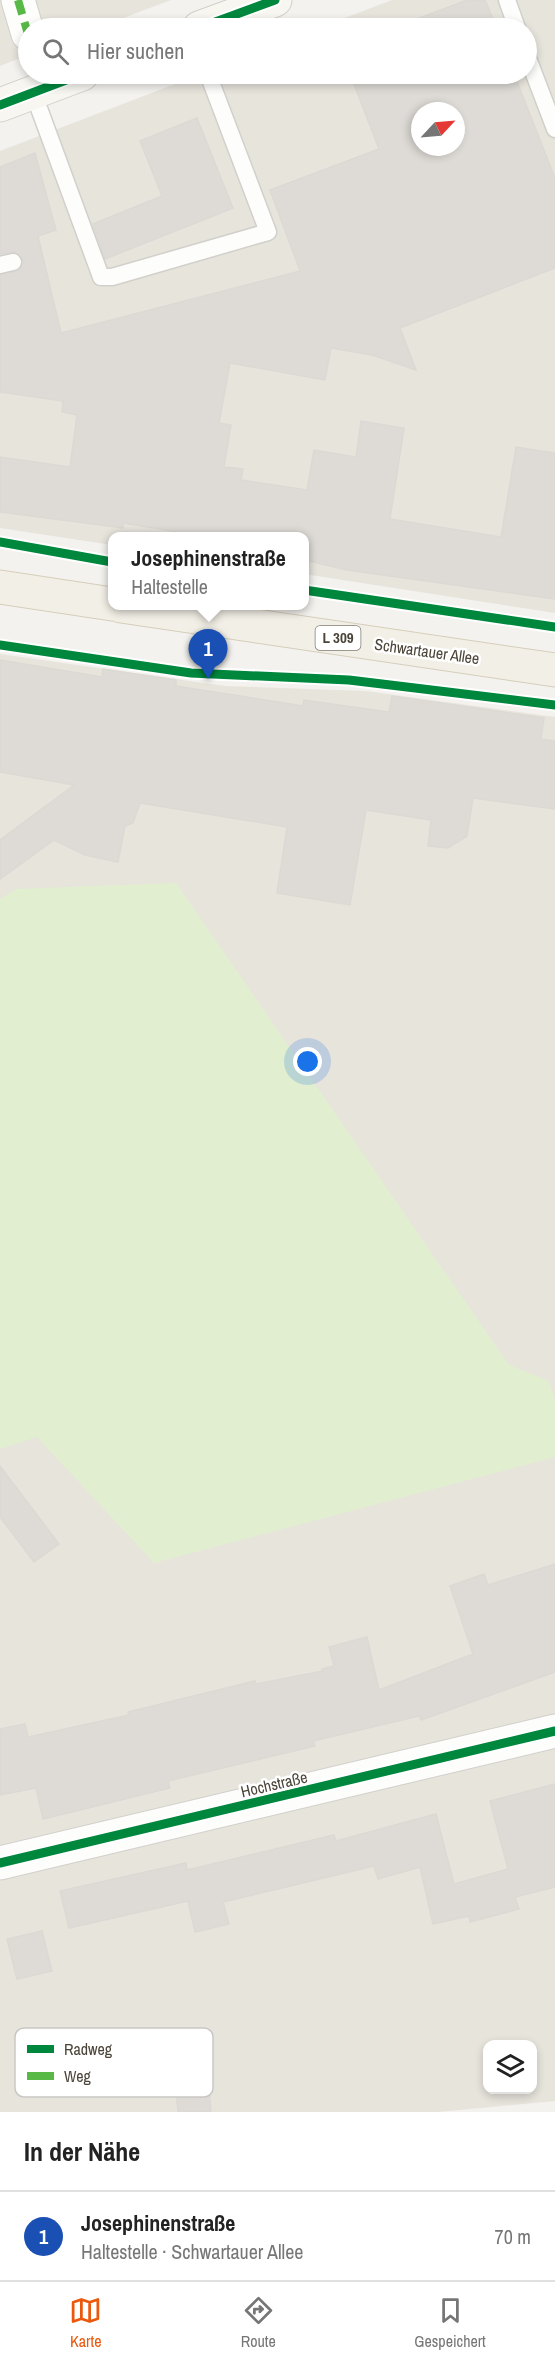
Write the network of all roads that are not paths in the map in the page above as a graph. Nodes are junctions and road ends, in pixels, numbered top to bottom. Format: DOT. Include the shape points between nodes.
graph roads {
  1 [pos="18,0"];
  2 [pos="275,0"];
  3 [pos="507,0"];
  4 [pos="23,18"];
  5 [pos="226,18"];
  6 [pos="513,18"];
  7 [pos="537,82"];
  8 [pos="40,84"];
  9 [pos="211,84"];
  10 [pos="0,105"];
  11 [pos="555,129"];
  12 [pos="0,587"];
  13 [pos="108,603"];
  14 [pos="148,610"];
  15 [pos="555,670"];
  16 [pos="555,1731"];
  17 [pos="0,1863"];
  1 -- 4 [label="street"];
  2 -- 5 [label="street"];
  3 -- 6 [label="lane"];
  7 -- 11 [label="lane"];
  8 -- 9 [label="lane" via="101,277 112,278 268,232"];
  8 -- 10 [label="street"];
  12 -- 13 [label="main road"];
  14 -- 15 [label="main road, Schwartauer Allee / L 309"];
  16 -- 17 [label="street, Hochstraße"];
}
